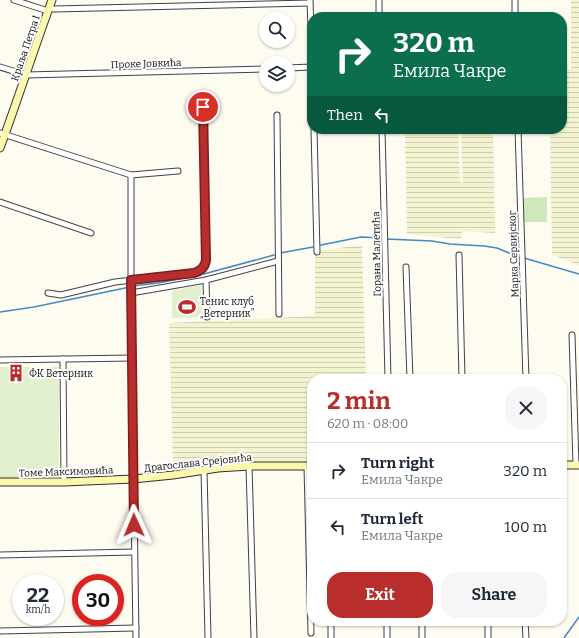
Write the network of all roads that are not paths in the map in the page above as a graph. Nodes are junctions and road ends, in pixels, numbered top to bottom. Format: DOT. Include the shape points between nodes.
graph roads {
  1 [pos="14,0"];
  2 [pos="52,0"];
  3 [pos="379,0"];
  4 [pos="515,0"];
  5 [pos="310,2"];
  6 [pos="48,10"];
  7 [pos="310,12"];
  8 [pos="379,12"];
  9 [pos="515,12"];
  10 [pos="0,67"];
  11 [pos="307,67"];
  12 [pos="259,68"];
  13 [pos="295,68"];
  14 [pos="26,76"];
  15 [pos="203,107"];
  16 [pos="278,115"];
  17 [pos="2,134"];
  18 [pos="314,134"];
  19 [pos="382,134"];
  20 [pos="518,134"];
  21 [pos="0,148"];
  22 [pos="178,171"];
  23 [pos="131,175"];
  24 [pos="0,202"];
  25 [pos="91,233"];
  26 [pos="317,252"];
  27 [pos="459,254"];
  28 [pos="278,261"];
  29 [pos="406,267"];
  30 [pos="131,280"];
  31 [pos="206,280"];
  32 [pos="48,293"];
  33 [pos="131,293"];
  34 [pos="278,314"];
  35 [pos="207,317"];
  36 [pos="572,335"];
  37 [pos="132,358"];
  38 [pos="63,359"];
  39 [pos="0,360"];
  40 [pos="388,374"];
  41 [pos="410,374"];
  42 [pos="462,374"];
  43 [pos="526,374"];
  44 [pos="567,465"];
  45 [pos="578,465"];
  46 [pos="249,466"];
  47 [pos="307,466"];
  48 [pos="204,470"];
  49 [pos="133,479"];
  50 [pos="0,482"];
  51 [pos="64,482"];
  52 [pos="134,552"];
  53 [pos="0,555"];
  54 [pos="311,626"];
  55 [pos="331,626"];
  56 [pos="387,626"];
  57 [pos="422,626"];
  58 [pos="488,626"];
  59 [pos="525,626"];
  60 [pos="136,628"];
  61 [pos="0,631"];
  62 [pos="311,633"];
  63 [pos="136,638"];
  64 [pos="208,638"];
  65 [pos="254,638"];
  66 [pos="331,638"];
  67 [pos="387,638"];
  68 [pos="422,638"];
  69 [pos="488,638"];
  70 [pos="526,638"];
  1 -- 6 [label="street"];
  2 -- 6 [label="street, Краља Петра I"];
  3 -- 8 [label="street"];
  4 -- 9 [label="street"];
  5 -- 6 [label="street"];
  5 -- 7 [label="street"];
  6 -- 14 [label="street, Краља Петра I"];
  10 -- 14 [label="street"];
  11 -- 13 [label="street"];
  12 -- 14 [label="street, Проке Јовкића"];
  14 -- 17 [label="street, Краља Петра I"];
  15 -- 30 [label="street" via="206,263 200,271 194,273"];
  16 -- 28 [label="street"];
  17 -- 21 [label="street, Краља Петра I"];
  17 -- 23 [label="street"];
  18 -- 26 [label="street"];
  19 -- 40 [label="street, Горана Малетића"];
  20 -- 43 [label="street, Марка Сервијског"];
  22 -- 23 [label="street"];
  23 -- 30 [label="street"];
  24 -- 25 [label="street"];
  27 -- 42 [label="street"];
  28 -- 31 [label="street"];
  28 -- 34 [label="street"];
  29 -- 41 [label="street"];
  30 -- 32 [label="street" via="61,295"];
  30 -- 33 [label="street"];
  31 -- 33 [label="street"];
  31 -- 35 [label="street"];
  33 -- 37 [label="street"];
  36 -- 45 [label="street"];
  37 -- 38 [label="street"];
  37 -- 49 [label="street"];
  38 -- 39 [label="street"];
  38 -- 51 [label="street"];
  44 -- 45 [label="street"];
  46 -- 47 [label="street, Драгослава Срејовића"];
  46 -- 48 [label="street, Драгослава Срејовића"];
  46 -- 65 [label="street"];
  48 -- 49 [label="street, Драгослава Срејовића"];
  48 -- 64 [label="street"];
  49 -- 51 [label="street, Томе Максимовића"];
  49 -- 52 [label="street"];
  50 -- 51 [label="street, Томе Максимовића"];
  52 -- 53 [label="street"];
  52 -- 60 [label="street"];
  54 -- 62 [label="street"];
  55 -- 66 [label="street"];
  56 -- 67 [label="street"];
  57 -- 68 [label="street"];
  58 -- 69 [label="street"];
  59 -- 70 [label="street"];
  60 -- 61 [label="street"];
  60 -- 63 [label="street"];
}
